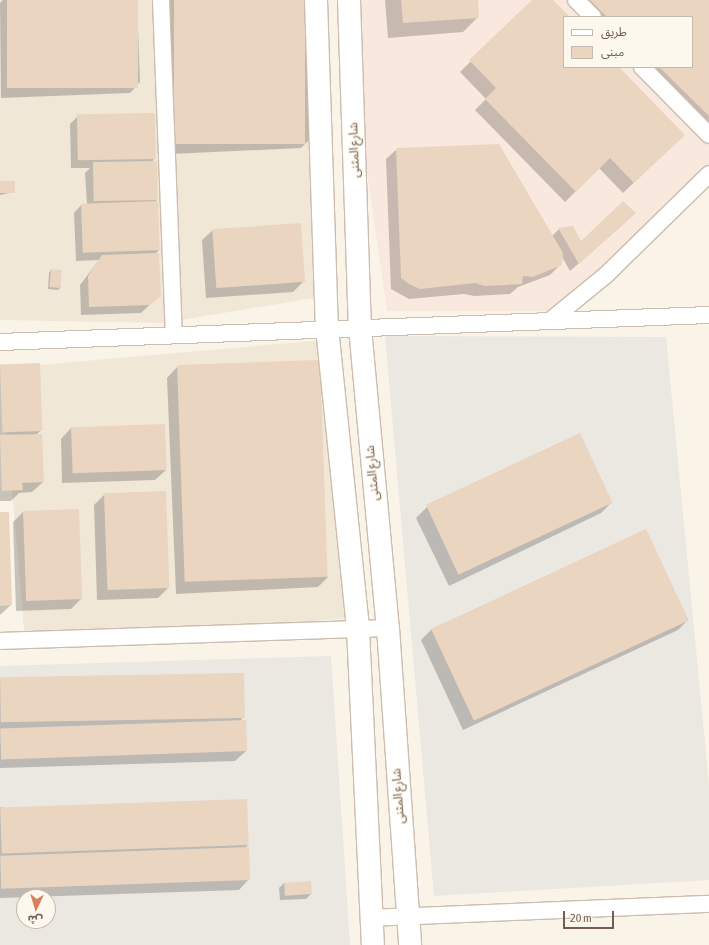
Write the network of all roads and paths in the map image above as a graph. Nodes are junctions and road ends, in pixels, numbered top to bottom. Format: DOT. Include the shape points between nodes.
graph roads {
  1 [pos="161,0"];
  2 [pos="316,0"];
  3 [pos="349,0"];
  4 [pos="576,0"];
  5 [pos="592,16"];
  6 [pos="643,68"];
  7 [pos="709,135"];
  8 [pos="709,174"];
  9 [pos="709,315"];
  10 [pos="551,320"];
  11 [pos="327,328"];
  12 [pos="360,328"];
  13 [pos="174,333"];
  14 [pos="0,342"];
  15 [pos="388,628"];
  16 [pos="358,629"];
  17 [pos="0,641"];
  18 [pos="709,904"];
  19 [pos="406,917"];
  20 [pos="370,918"];
  21 [pos="373,945"];
  22 [pos="410,945"];
  1 -- 13 [label="street"];
  2 -- 11 [label="street"];
  3 -- 12 [label="street, شارع المثنى"];
  4 -- 5 [label="street"];
  6 -- 7 [label="street"];
  8 -- 10 [label="street" via="606,275"];
  9 -- 10 [label="street"];
  10 -- 12 [label="street"];
  11 -- 12 [label="street"];
  11 -- 13 [label="street"];
  11 -- 16 [label="street"];
  12 -- 15 [label="street, شارع المثنى"];
  13 -- 14 [label="street"];
  15 -- 16 [label="street"];
  15 -- 19 [label="street, شارع المثنى"];
  16 -- 17 [label="street"];
  16 -- 20 [label="street"];
  18 -- 19 [label="street"];
  19 -- 20 [label="street"];
  19 -- 22 [label="street, شارع المثنى"];
  20 -- 21 [label="street"];
}
